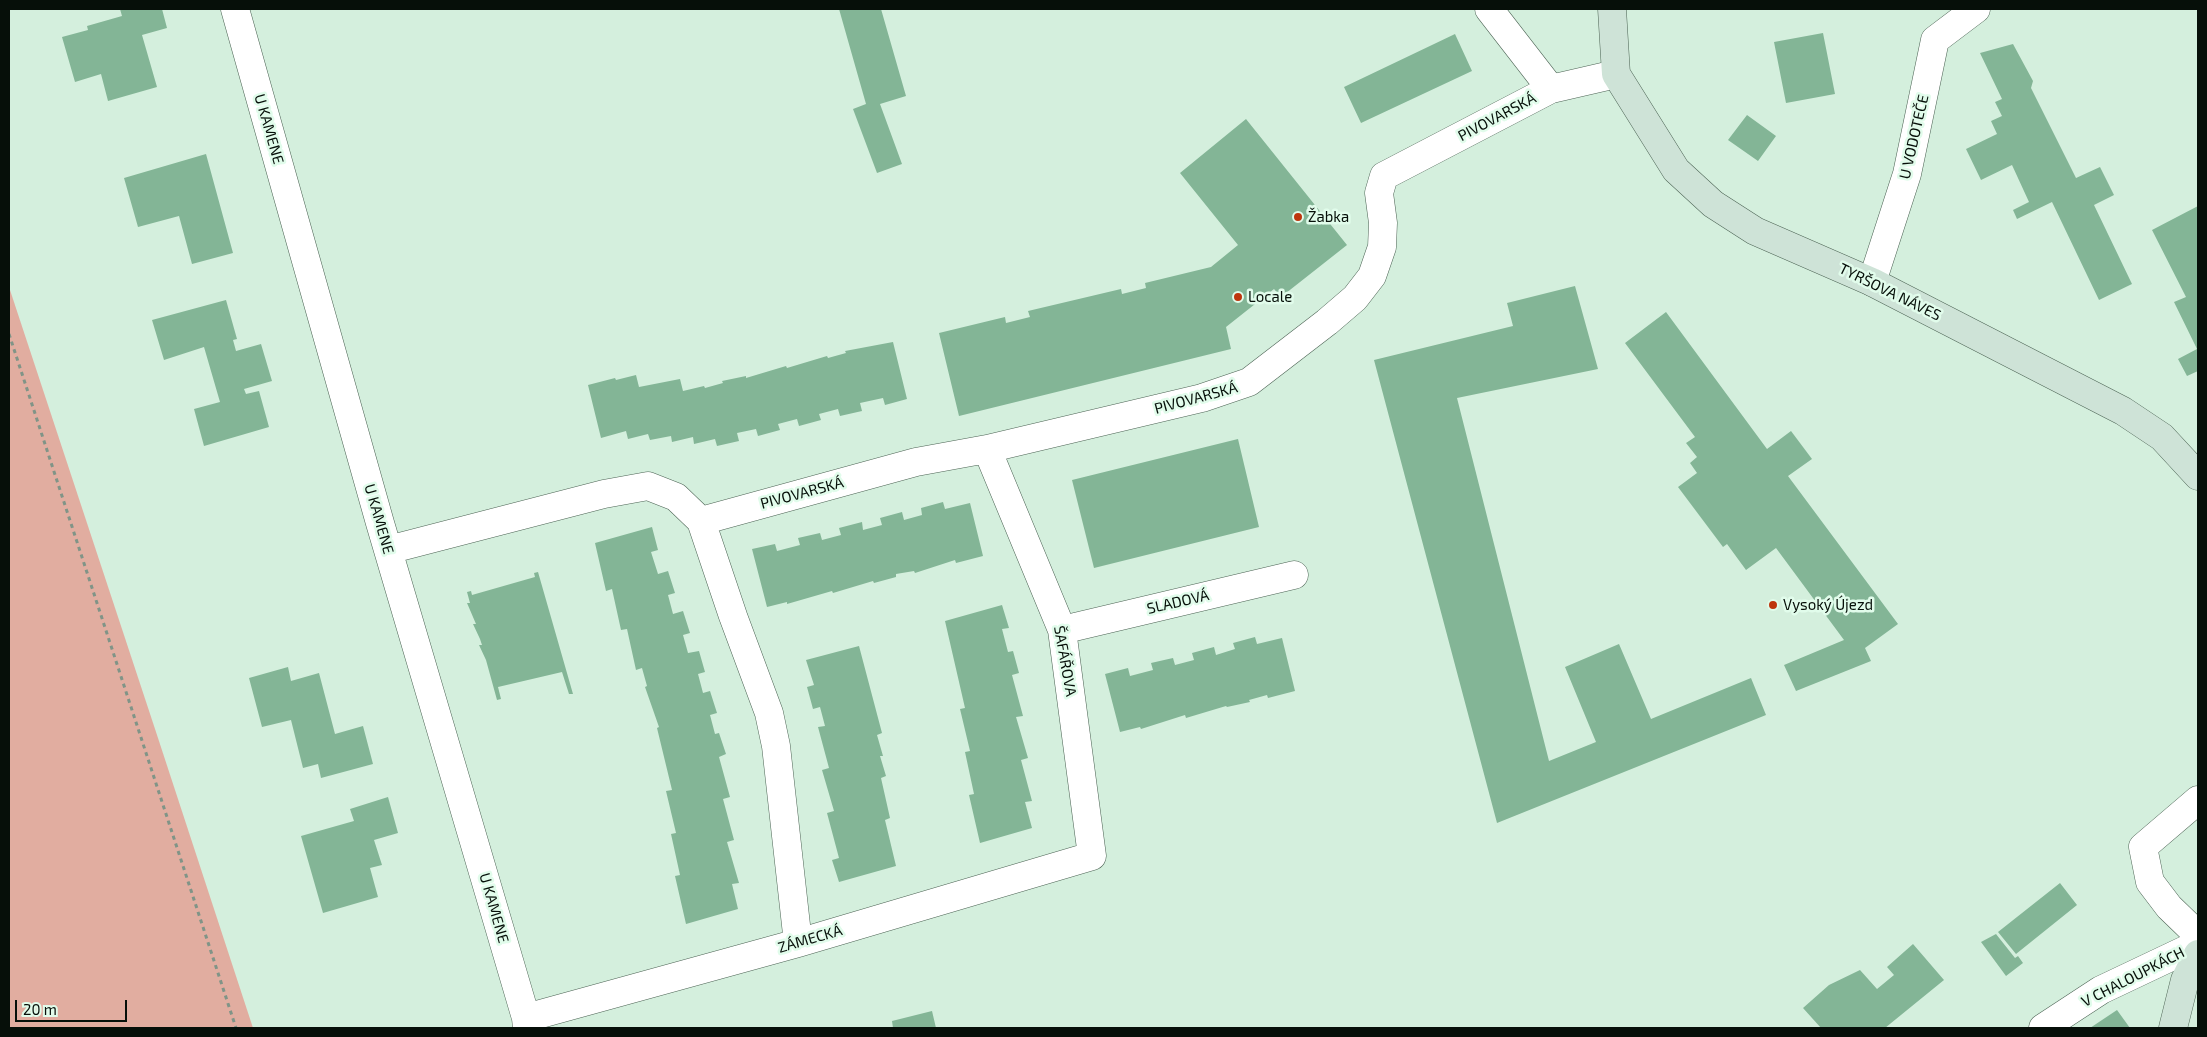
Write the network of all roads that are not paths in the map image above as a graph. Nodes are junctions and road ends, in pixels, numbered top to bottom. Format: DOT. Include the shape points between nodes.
graph roads {
  1 [pos="234,9"];
  2 [pos="1488,9"];
  3 [pos="1612,9"];
  4 [pos="1976,9"];
  5 [pos="1616,74"];
  6 [pos="1551,89"];
  7 [pos="1872,282"];
  8 [pos="987,448"];
  9 [pos="2198,476"];
  10 [pos="700,521"];
  11 [pos="388,550"];
  12 [pos="1294,574"];
  13 [pos="1062,630"];
  14 [pos="2198,800"];
  15 [pos="1092,856"];
  16 [pos="2198,935"];
  17 [pos="798,943"];
  18 [pos="2198,944"];
  19 [pos="2198,954"];
  20 [pos="527,1023"];
  21 [pos="2043,1028"];
  22 [pos="2173,1028"];
  1 -- 11 [label="street, U KAMENE"];
  2 -- 6 [label="street"];
  3 -- 5 [label="street, TYRŠOVA NÁVES"];
  4 -- 7 [label="street, U VODOTEČE" via="1935,40 1907,174"];
  5 -- 6 [label="street"];
  5 -- 7 [label="street, TYRŠOVA NÁVES" via="1676,170 1713,204 1756,231"];
  6 -- 8 [label="street, PIVOVARSKÁ" via="1384,176 1379,193 1382,247 1372,276 1355,298 1249,382 1202,398"];
  7 -- 9 [label="street, TYRŠOVA NÁVES" via="2123,410 2162,438"];
  8 -- 10 [label="street, PIVOVARSKÁ" via="916,462"];
  8 -- 13 [label="street, ŠAFÁŘOVA"];
  10 -- 11 [label="street" via="676,497 648,486 604,494"];
  10 -- 17 [label="street" via="769,713 776,746"];
  11 -- 20 [label="street, U KAMENE"];
  12 -- 13 [label="street, SLADOVÁ"];
  13 -- 15 [label="street, ŠAFÁŘOVA"];
  14 -- 16 [label="street" via="2143,847 2150,882 2168,907"];
  15 -- 17 [label="street, ZÁMECKÁ"];
  17 -- 20 [label="street, ZÁMECKÁ"];
  18 -- 21 [label="street, V CHALOUPKÁCH" via="2101,990"];
  19 -- 22 [label="street" via="2185,980"];
}
